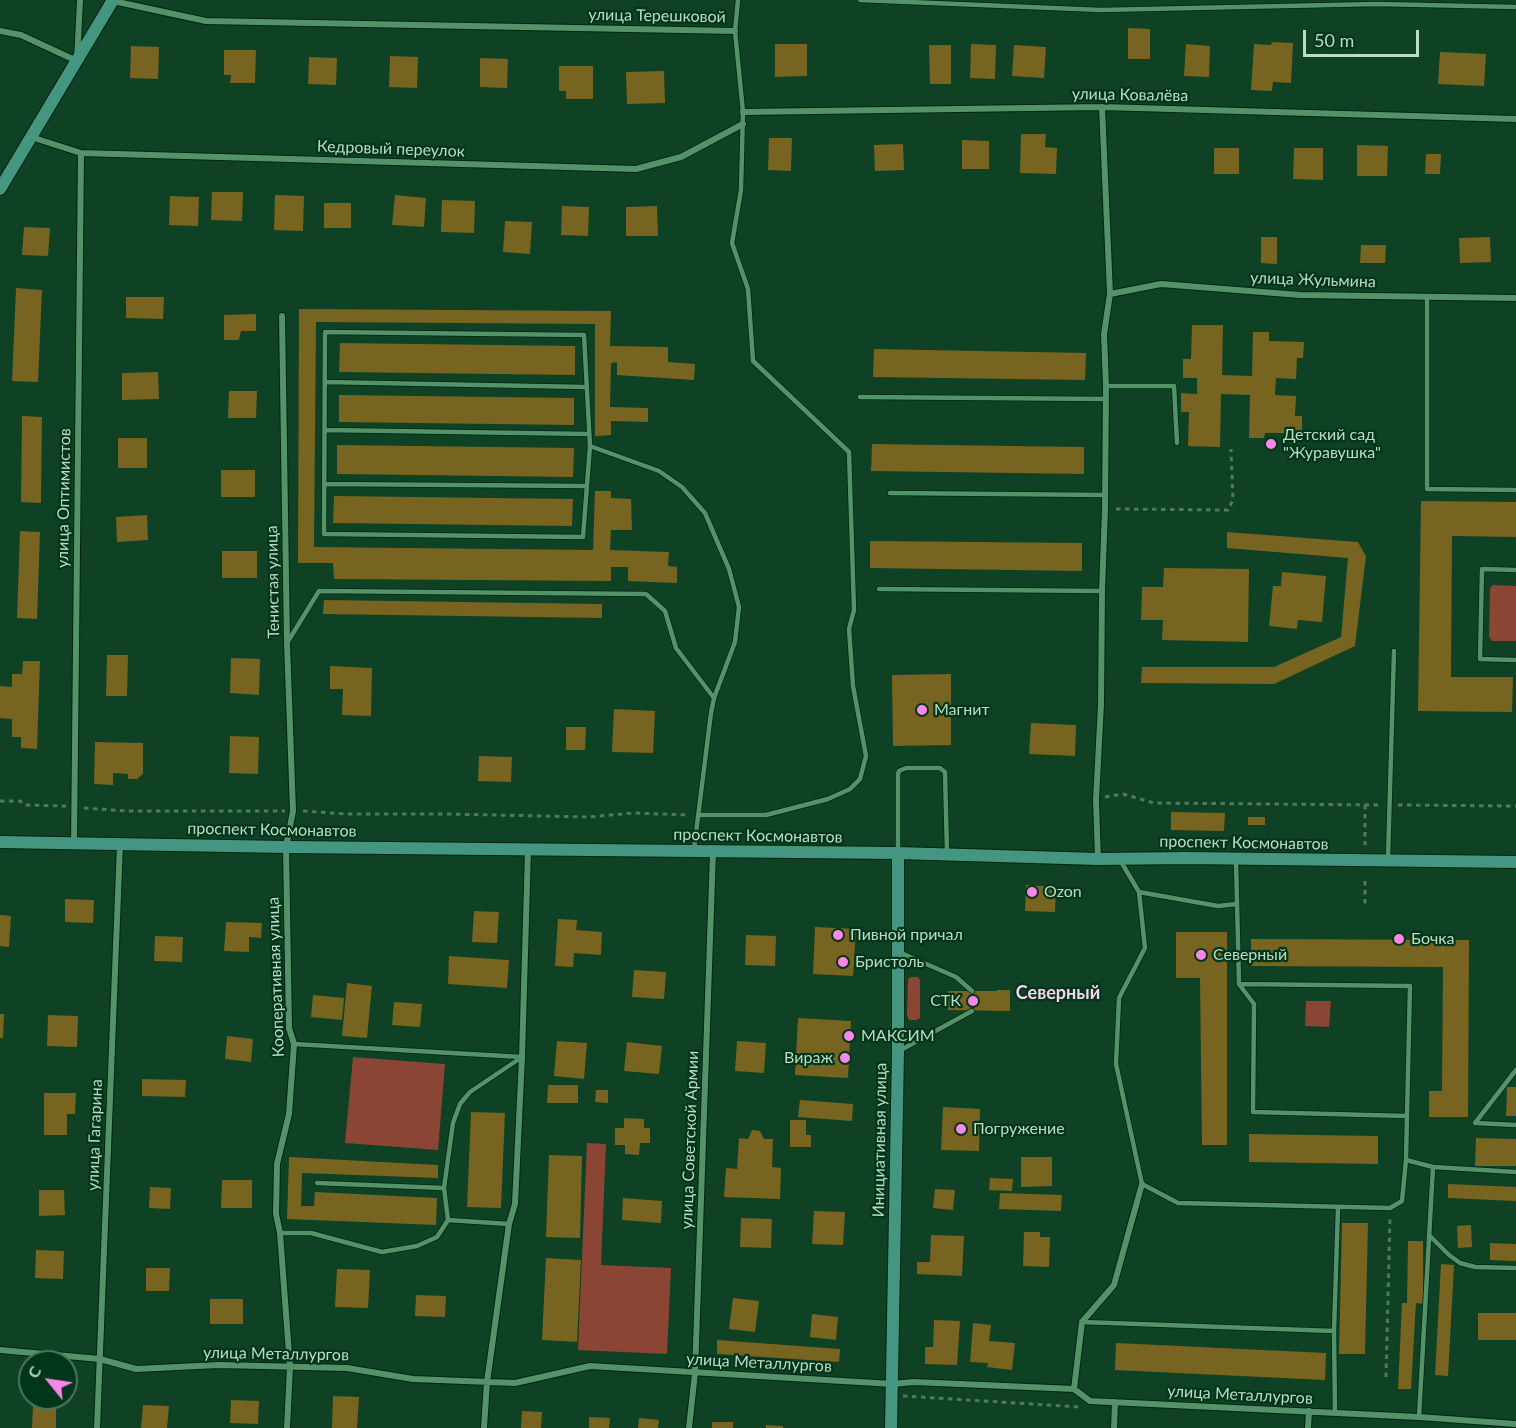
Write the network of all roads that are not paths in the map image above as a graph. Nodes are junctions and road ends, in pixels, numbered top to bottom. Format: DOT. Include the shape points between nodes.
graph roads {
  1 [pos="80,0"];
  2 [pos="738,0"];
  3 [pos="860,0"];
  4 [pos="113,1"];
  5 [pos="1516,7"];
  6 [pos="0,31"];
  7 [pos="735,31"];
  8 [pos="77,61"];
  9 [pos="1102,107"];
  10 [pos="743,112"];
  11 [pos="1516,119"];
  12 [pos="743,124"];
  13 [pos="32,137"];
  14 [pos="81,153"];
  15 [pos="0,189"];
  16 [pos="1110,294"];
  17 [pos="1427,296"];
  18 [pos="1516,298"];
  19 [pos="282,316"];
  20 [pos="325,382"];
  21 [pos="1106,386"];
  22 [pos="586,387"];
  23 [pos="860,397"];
  24 [pos="1105,399"];
  25 [pos="325,430"];
  26 [pos="589,434"];
  27 [pos="1177,443"];
  28 [pos="590,446"];
  29 [pos="324,484"];
  30 [pos="586,486"];
  31 [pos="1516,490"];
  32 [pos="890,493"];
  33 [pos="1105,495"];
  34 [pos="1516,570"];
  35 [pos="879,589"];
  36 [pos="1102,591"];
  37 [pos="287,643"];
  38 [pos="1394,651"];
  39 [pos="1516,660"];
  40 [pos="714,698"];
  41 [pos="700,815"];
  42 [pos="0,842"];
  43 [pos="74,843"];
  44 [pos="120,844"];
  45 [pos="286,847"];
  46 [pos="528,850"];
  47 [pos="694,851"];
  48 [pos="713,852"];
  49 [pos="898,853"];
  50 [pos="947,855"];
  51 [pos="1119,858"];
  52 [pos="1098,859"];
  53 [pos="1236,859"];
  54 [pos="1388,861"];
  55 [pos="1516,862"];
  56 [pos="1139,892"];
  57 [pos="1237,904"];
  58 [pos="898,951"];
  59 [pos="1239,984"];
  60 [pos="972,991"];
  61 [pos="972,1011"];
  62 [pos="294,1044"];
  63 [pos="898,1052"];
  64 [pos="522,1057"];
  65 [pos="1516,1070"];
  66 [pos="1407,1116"];
  67 [pos="1516,1125"];
  68 [pos="1406,1160"];
  69 [pos="1433,1167"];
  70 [pos="1516,1172"];
  71 [pos="316,1183"];
  72 [pos="1142,1184"];
  73 [pos="444,1188"];
  74 [pos="1338,1208"];
  75 [pos="448,1220"];
  76 [pos="509,1224"];
  77 [pos="280,1233"];
  78 [pos="1429,1235"];
  79 [pos="1516,1268"];
  80 [pos="1082,1322"];
  81 [pos="1334,1331"];
  82 [pos="0,1350"];
  83 [pos="100,1359"];
  84 [pos="290,1367"];
  85 [pos="695,1373"];
  86 [pos="487,1382"];
  87 [pos="893,1389"];
  88 [pos="1074,1389"];
  89 [pos="1115,1402"];
  90 [pos="1309,1412"];
  91 [pos="1335,1413"];
  92 [pos="1419,1417"];
  93 [pos="1516,1424"];
  94 [pos="97,1428"];
  95 [pos="287,1428"];
  96 [pos="484,1428"];
  97 [pos="689,1428"];
  98 [pos="891,1428"];
  99 [pos="1114,1428"];
  100 [pos="1308,1428"];
  1 -- 8 [label="street"];
  2 -- 7 [label="lane"];
  3 -- 5 [label="lane" via="1101,10 1377,4"];
  4 -- 7 [label="street, улица Терешковой" via="206,21"];
  4 -- 8 [label="main road"];
  6 -- 8 [label="street" via="21,35"];
  7 -- 10 [label="lane"];
  8 -- 13 [label="main road"];
  9 -- 10 [label="street, улица Ковалёва"];
  9 -- 11 [label="street, улица Ковалёва"];
  9 -- 16 [label="street"];
  10 -- 12 [label="lane"];
  12 -- 14 [label="street, Кедровый переулок" via="681,157 636,170"];
  12 -- 41 [label="lane" via="741,190 732,243 748,289 753,361 849,452 854,610 849,629 853,686 866,756 860,779 850,789 828,799 766,814"];
  13 -- 14 [label="street, Кедровый переулок"];
  13 -- 15 [label="main road"];
  14 -- 43 [label="street, улица Оптимистов"];
  16 -- 17 [label="street, улица Жульмина" via="1161,284 1300,295"];
  16 -- 21 [label="street" via="1104,334"];
  17 -- 18 [label="street, улица Жульмина"];
  17 -- 31 [label="lane" via="1427,489"];
  19 -- 37 [label="street, Тенистая улица"];
  20 -- 22 [label="lane"];
  20 -- 22 [label="lane" via="325,332 584,335"];
  20 -- 25 [label="lane"];
  21 -- 24 [label="street"];
  21 -- 27 [label="lane" via="1174,387"];
  22 -- 26 [label="lane"];
  23 -- 24 [label="lane"];
  24 -- 33 [label="street"];
  25 -- 26 [label="lane"];
  25 -- 29 [label="lane"];
  26 -- 28 [label="lane"];
  28 -- 30 [label="lane"];
  28 -- 40 [label="lane" via="659,471 682,487 705,513 729,569 739,607 735,642"];
  29 -- 30 [label="lane"];
  29 -- 30 [label="lane" via="324,534 583,537"];
  32 -- 33 [label="lane"];
  33 -- 36 [label="street"];
  34 -- 39 [label="lane" via="1482,569 1480,659"];
  35 -- 36 [label="lane"];
  36 -- 52 [label="street"];
  37 -- 40 [label="lane" via="319,591 646,594 665,611 676,648"];
  37 -- 45 [label="street, Тенистая улица" via="293,811"];
  38 -- 54 [label="lane"];
  40 -- 41 [label="lane"];
  41 -- 47 [label="lane"];
  42 -- 43 [label="main road, проспект Космонавтов"];
  43 -- 44 [label="main road, проспект Космонавтов"];
  44 -- 45 [label="main road, проспект Космонавтов"];
  44 -- 83 [label="street, улица Гагарина"];
  45 -- 46 [label="main road, проспект Космонавтов"];
  45 -- 62 [label="street, Кооперативная улица" via="289,1028"];
  46 -- 47 [label="main road, проспект Космонавтов"];
  46 -- 64 [label="street"];
  47 -- 48 [label="main road, проспект Космонавтов"];
  48 -- 49 [label="main road, проспект Космонавтов"];
  48 -- 85 [label="street, улица Советской Армии"];
  49 -- 50 [label="main road, проспект Космонавтов"];
  49 -- 50 [label="lane" via="899,771 940,768 946,773"];
  49 -- 58 [label="main road, Инициативная улица"];
  50 -- 52 [label="main road, проспект Космонавтов"];
  51 -- 52 [label="main road, проспект Космонавтов"];
  51 -- 53 [label="main road, проспект Космонавтов"];
  51 -- 56 [label="lane"];
  53 -- 54 [label="main road, проспект Космонавтов"];
  53 -- 57 [label="lane"];
  54 -- 55 [label="main road, проспект Космонавтов"];
  56 -- 57 [label="lane" via="1218,906"];
  56 -- 72 [label="lane" via="1145,948 1119,998 1116,1064"];
  57 -- 59 [label="lane"];
  58 -- 60 [label="lane" via="956,977"];
  58 -- 63 [label="main road, Инициативная улица"];
  59 -- 66 [label="lane" via="1254,1005 1253,1112"];
  59 -- 66 [label="lane" via="1410,986"];
  61 -- 63 [label="lane"];
  62 -- 64 [label="lane"];
  62 -- 77 [label="street, Кооперативная улица" via="289,1114 277,1164 276,1214"];
  63 -- 87 [label="main road, Инициативная улица"];
  64 -- 73 [label="lane" via="470,1092 460,1104 453,1123"];
  64 -- 76 [label="street" via="515,1204"];
  65 -- 67 [label="lane" via="1475,1123"];
  66 -- 68 [label="lane"];
  68 -- 69 [label="lane"];
  68 -- 74 [label="lane" via="1402,1201 1390,1208"];
  69 -- 70 [label="lane"];
  69 -- 78 [label="lane"];
  71 -- 73 [label="lane"];
  72 -- 74 [label="lane" via="1178,1203"];
  72 -- 80 [label="street" via="1114,1285"];
  73 -- 75 [label="lane"];
  74 -- 81 [label="lane"];
  75 -- 76 [label="lane"];
  75 -- 77 [label="lane" via="437,1236 417,1246 382,1252 311,1233"];
  76 -- 86 [label="street"];
  77 -- 84 [label="street, Кооперативная улица"];
  78 -- 79 [label="lane" via="1460,1263"];
  78 -- 92 [label="lane"];
  80 -- 81 [label="lane"];
  80 -- 88 [label="street"];
  81 -- 91 [label="lane"];
  82 -- 83 [label="street, улица Металлургов"];
  83 -- 84 [label="street, улица Металлургов" via="136,1369"];
  83 -- 94 [label="street, улица Гагарина"];
  84 -- 86 [label="street, улица Металлургов" via="346,1368 413,1379"];
  84 -- 95 [label="street, Кооперативная улица"];
  85 -- 86 [label="street, улица Металлургов" via="590,1366 515,1383"];
  85 -- 87 [label="street, улица Металлургов"];
  85 -- 97 [label="street, улица Советской Армии"];
  86 -- 96 [label="street"];
  87 -- 88 [label="street, улица Металлургов" via="914,1382"];
  87 -- 98 [label="main road, Инициативная улица"];
  88 -- 89 [label="street, улица Металлургов" via="1090,1401"];
  89 -- 90 [label="street, улица Металлургов"];
  89 -- 99 [label="street"];
  90 -- 91 [label="street, улица Металлургов"];
  90 -- 100 [label="street"];
  91 -- 92 [label="street, улица Металлургов"];
  92 -- 93 [label="street, улица Металлургов"];
}
